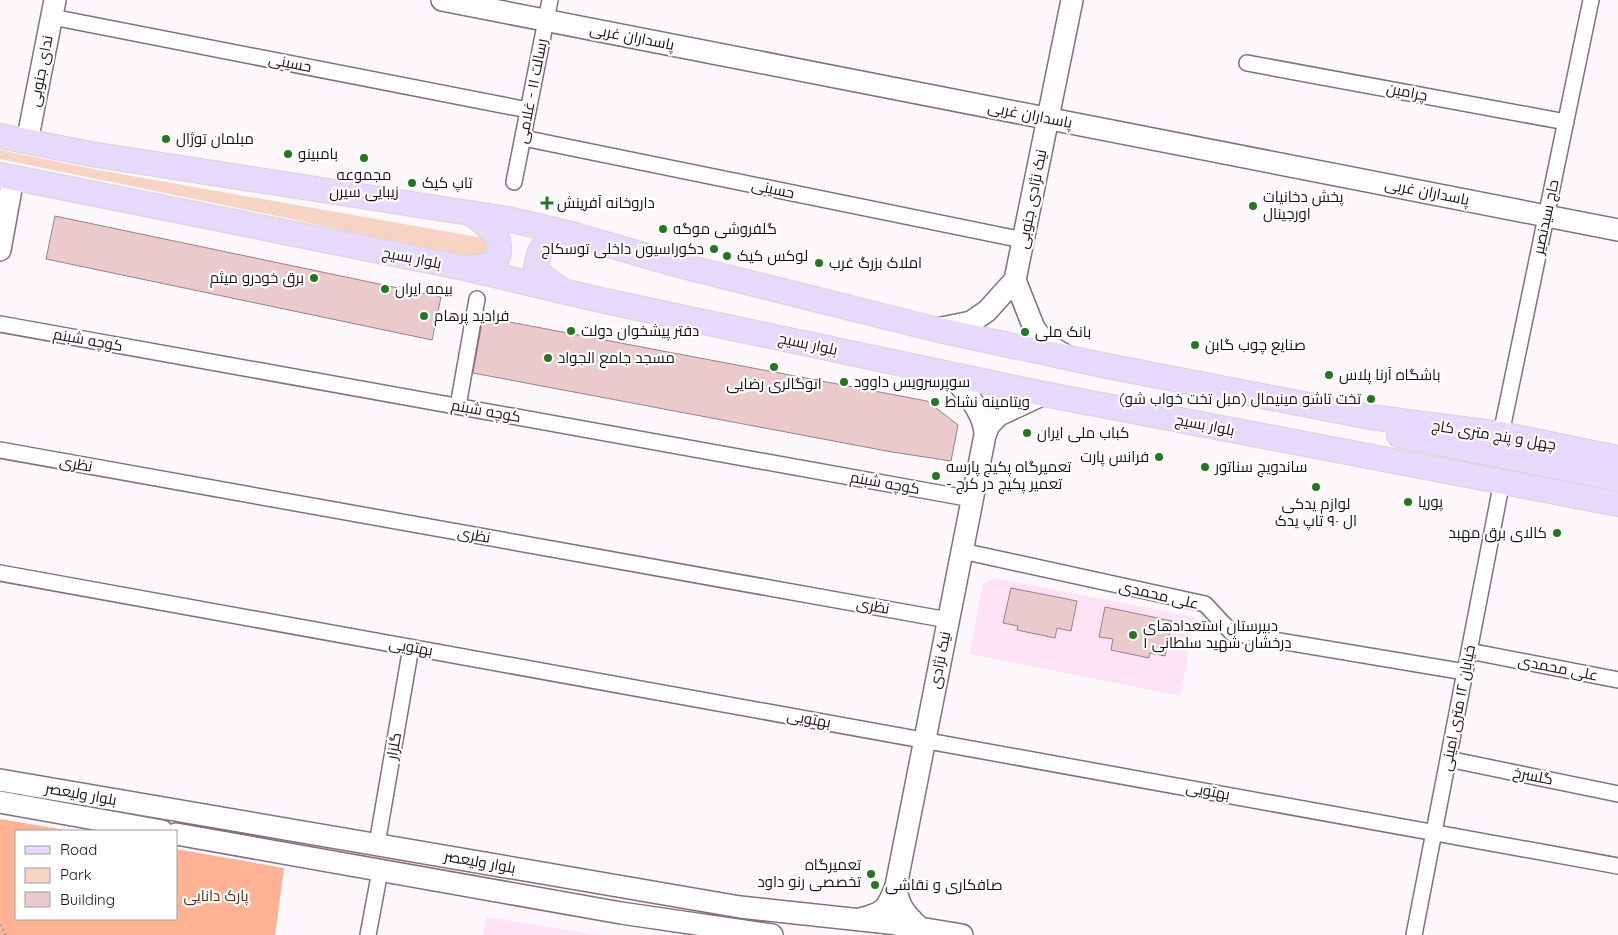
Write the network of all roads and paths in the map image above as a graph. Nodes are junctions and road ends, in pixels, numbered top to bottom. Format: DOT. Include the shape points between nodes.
graph roads {
  1 [pos="442,0"];
  2 [pos="1072,0"];
  3 [pos="1591,0"];
  4 [pos="53,8"];
  5 [pos="548,10"];
  6 [pos="1247,63"];
  7 [pos="528,110"];
  8 [pos="1048,118"];
  9 [pos="1566,122"];
  10 [pos="0,136"];
  11 [pos="523,138"];
  12 [pos="27,142"];
  13 [pos="7,176"];
  14 [pos="514,182"];
  15 [pos="471,213"];
  16 [pos="1547,216"];
  17 [pos="1618,230"];
  18 [pos="571,234"];
  19 [pos="1023,240"];
  20 [pos="0,250"];
  21 [pos="464,268"];
  22 [pos="1016,280"];
  23 [pos="563,292"];
  24 [pos="477,298"];
  25 [pos="0,324"];
  26 [pos="934,329"];
  27 [pos="1070,358"];
  28 [pos="952,375"];
  29 [pos="1044,394"];
  30 [pos="458,406"];
  31 [pos="1370,417"];
  32 [pos="1501,434"];
  33 [pos="985,435"];
  34 [pos="0,450"];
  35 [pos="1618,458"];
  36 [pos="1618,479"];
  37 [pos="1502,481"];
  38 [pos="972,499"];
  39 [pos="1618,504"];
  40 [pos="962,552"];
  41 [pos="0,573"];
  42 [pos="948,620"];
  43 [pos="411,647"];
  44 [pos="1469,651"];
  45 [pos="1465,672"];
  46 [pos="1618,680"];
  47 [pos="924,740"];
  48 [pos="1448,759"];
  49 [pos="0,780"];
  50 [pos="1618,794"];
  51 [pos="0,802"];
  52 [pos="156,830"];
  53 [pos="1434,832"];
  54 [pos="178,834"];
  55 [pos="377,844"];
  56 [pos="1618,866"];
  57 [pos="380,871"];
  58 [pos="896,886"];
  59 [pos="627,887"];
  60 [pos="665,894"];
  61 [pos="622,912"];
  62 [pos="661,919"];
  63 [pos="855,920"];
  64 [pos="0,925"];
  65 [pos="921,929"];
  66 [pos="6,935"];
  67 [pos="368,935"];
  68 [pos="772,935"];
  69 [pos="962,935"];
  70 [pos="1414,935"];
  1 -- 5 [label="street, پاسداران غربی"];
  2 -- 8 [label="street, نیک نژادی جنوبی"];
  3 -- 9 [label="street, حاج سیدنصیر"];
  4 -- 7 [label="street, حسینی"];
  4 -- 12 [label="street, ندای جنوبی"];
  5 -- 7 [label="street, رسالت ۱۱ - غلامی"];
  5 -- 8 [label="street, پاسداران غربی"];
  6 -- 9 [label="street, چرامین"];
  7 -- 11 [label="street, رسالت ۱۱ - غلامی"];
  8 -- 16 [label="street, پاسداران غربی"];
  8 -- 19 [label="street, نیک نژادی جنوبی"];
  9 -- 16 [label="street, حاج سیدنصیر"];
  10 -- 12 [label="main road"];
  11 -- 14 [label="street, رسالت ۱۱ - غلامی"];
  11 -- 19 [label="street, حسینی"];
  12 -- 15 [label="main road"];
  13 -- 20 [label="street"];
  13 -- 21 [label="main road, بلوار بسیج"];
  15 -- 18 [label="main road"];
  15 -- 21 [label="main road" via="495,234 499,252 489,266"];
  16 -- 17 [label="street, پاسداران غربی"];
  16 -- 32 [label="street, حاج سیدنصیر"];
  18 -- 23 [label="main road" via="544,245 538,254 536,268"];
  18 -- 26 [label="main road" via="682,266"];
  19 -- 22 [label="street, نیک نژادی جنوبی"];
  21 -- 23 [label="main road, بلوار بسیج"];
  22 -- 26 [label="street" via="987,311 971,322"];
  22 -- 27 [label="street" via="1034,328 1045,343"];
  23 -- 28 [label="main road, بلوار بسیج"];
  24 -- 30 [label="street"];
  25 -- 30 [label="street, کوچه شبنم"];
  26 -- 27 [label="main road"];
  27 -- 31 [label="main road"];
  28 -- 29 [label="main road, بلوار بسیج"];
  28 -- 33 [label="street" via="973,402 985,426"];
  29 -- 33 [label="street" via="999,415"];
  29 -- 37 [label="main road, بلوار بسیج"];
  30 -- 38 [label="street, کوچه شبنم"];
  31 -- 32 [label="main road, چهل و پنج متری کاج"];
  31 -- 36 [label="main road" via="1396,435"];
  32 -- 35 [label="main road, چهل و پنج متری کاج"];
  33 -- 38 [label="street, نیک نژادی"];
  34 -- 42 [label="street, نظری"];
  37 -- 39 [label="main road, بلوار بسیج"];
  37 -- 44 [label="street, خیابان ۱۲ متری امینی"];
  38 -- 40 [label="street, نیک نژادی"];
  40 -- 42 [label="street, نیک نژادی"];
  40 -- 45 [label="street, علی محمدی" via="1205,604 1232,633"];
  41 -- 43 [label="street, بهتویی"];
  42 -- 47 [label="street, نیک نژادی"];
  43 -- 47 [label="street, بهتویی"];
  43 -- 55 [label="street, گلزار"];
  44 -- 45 [label="street, خیابان ۱۲ متری امینی"];
  44 -- 46 [label="street, علی محمدی"];
  45 -- 48 [label="street, خیابان ۱۲ متری امینی"];
  47 -- 53 [label="street, بهتویی"];
  47 -- 58 [label="street, نیک نژادی"];
  48 -- 50 [label="street, گلسرخ"];
  48 -- 53 [label="street, خیابان ۱۲ متری امینی"];
  49 -- 55 [label="street, بلوار ولیعصر"];
  51 -- 52 [label="street, بلوار ولیعصر"];
  53 -- 56 [label="street, بهتویی"];
  53 -- 70 [label="street, خیابان ۱۲ متری امینی"];
  54 -- 57 [label="street, بلوار ولیعصر"];
  55 -- 59 [label="street, بلوار ولیعصر"];
  57 -- 61 [label="street, بلوار ولیعصر"];
  57 -- 67 [label="street"];
  58 -- 63 [label="street" via="886,907 878,914"];
  58 -- 65 [label="street" via="901,908"];
  59 -- 60 [label="street, بلوار ولیعصر"];
  59 -- 61 [label="street" via="638,896 639,904 635,911"];
  60 -- 62 [label="street" via="650,897 646,903 648,914"];
  60 -- 63 [label="street, بلوار ولیعصر" via="740,907"];
  61 -- 62 [label="street, بلوار ولیعصر"];
  62 -- 68 [label="street, بلوار ولیعصر"];
  63 -- 65 [label="street, بلوار ولیعصر"];
  64 -- 66 [label="path"];
  65 -- 69 [label="street, بلوار ولیعصر"];
}
